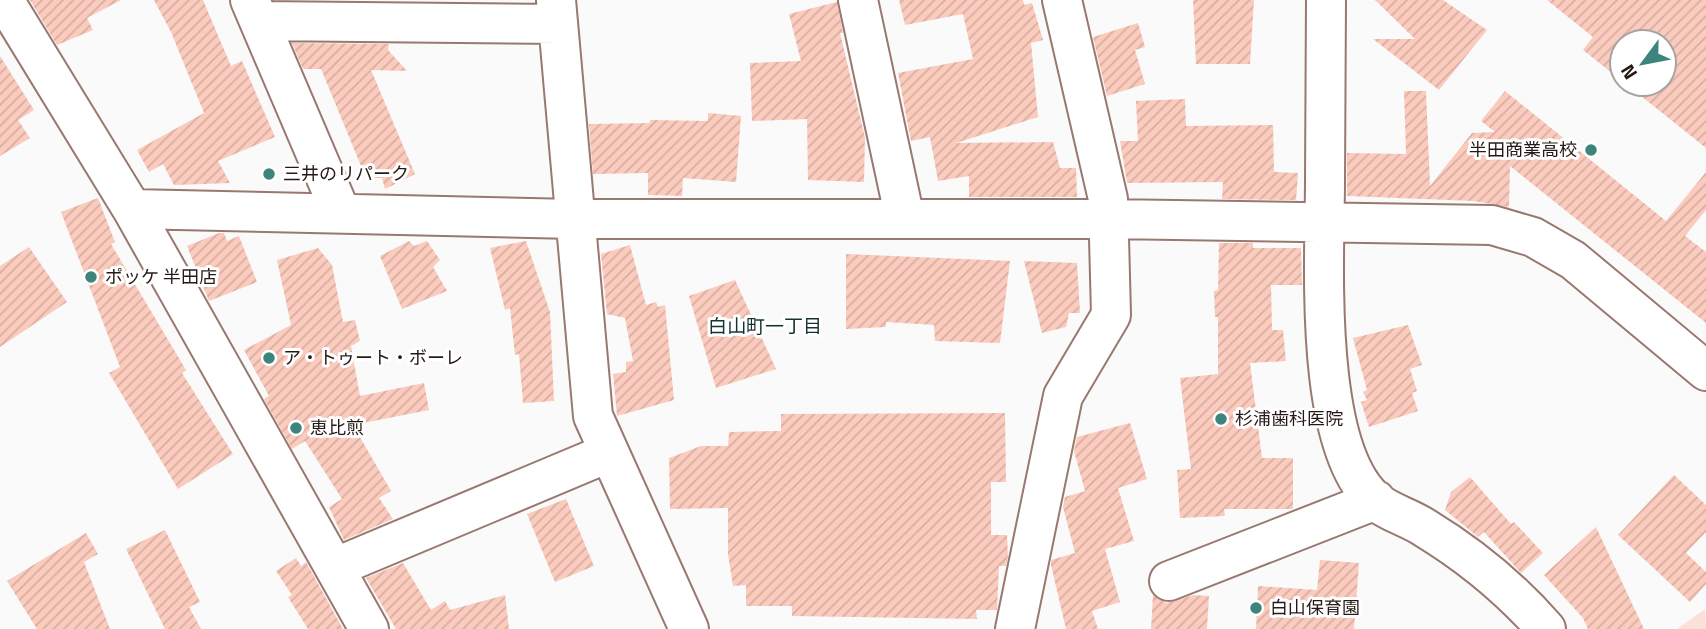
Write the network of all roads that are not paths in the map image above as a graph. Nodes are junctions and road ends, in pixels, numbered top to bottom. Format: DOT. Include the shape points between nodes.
graph roads {
  1 [pos="4,0"];
  2 [pos="858,0"];
  3 [pos="1062,0"];
  4 [pos="1326,0"];
  5 [pos="255,10"];
  6 [pos="557,12"];
  7 [pos="132,209"];
  8 [pos="341,213"];
  9 [pos="574,219"];
  10 [pos="905,219"];
  11 [pos="1110,219"];
  12 [pos="1325,221"];
  13 [pos="1706,371"];
  14 [pos="608,453"];
  15 [pos="1376,500"];
  16 [pos="336,567"];
  17 [pos="1168,581"];
  18 [pos="369,629"];
  19 [pos="689,629"];
  20 [pos="1015,629"];
  21 [pos="1546,629"];
  1 -- 7 [label="street"];
  2 -- 10 [label="street"];
  3 -- 11 [label="street"];
  4 -- 12 [label="street"];
  5 -- 6 [label="street"];
  5 -- 8 [label="street"];
  6 -- 9 [label="street"];
  7 -- 8 [label="street"];
  7 -- 16 [label="street"];
  8 -- 9 [label="street"];
  9 -- 10 [label="street"];
  9 -- 14 [label="street" via="593,416"];
  10 -- 11 [label="street"];
  11 -- 12 [label="street"];
  11 -- 20 [label="street" via="1111,316 1063,397"];
  12 -- 13 [label="street" via="1492,226 1533,237 1573,261"];
  12 -- 15 [label="street" via="1324,311 1340,438 1353,473"];
  14 -- 16 [label="street"];
  14 -- 19 [label="street"];
  15 -- 17 [label="street"];
  15 -- 21 [label="street" via="1465,554 1517,596"];
  16 -- 18 [label="street"];
}
